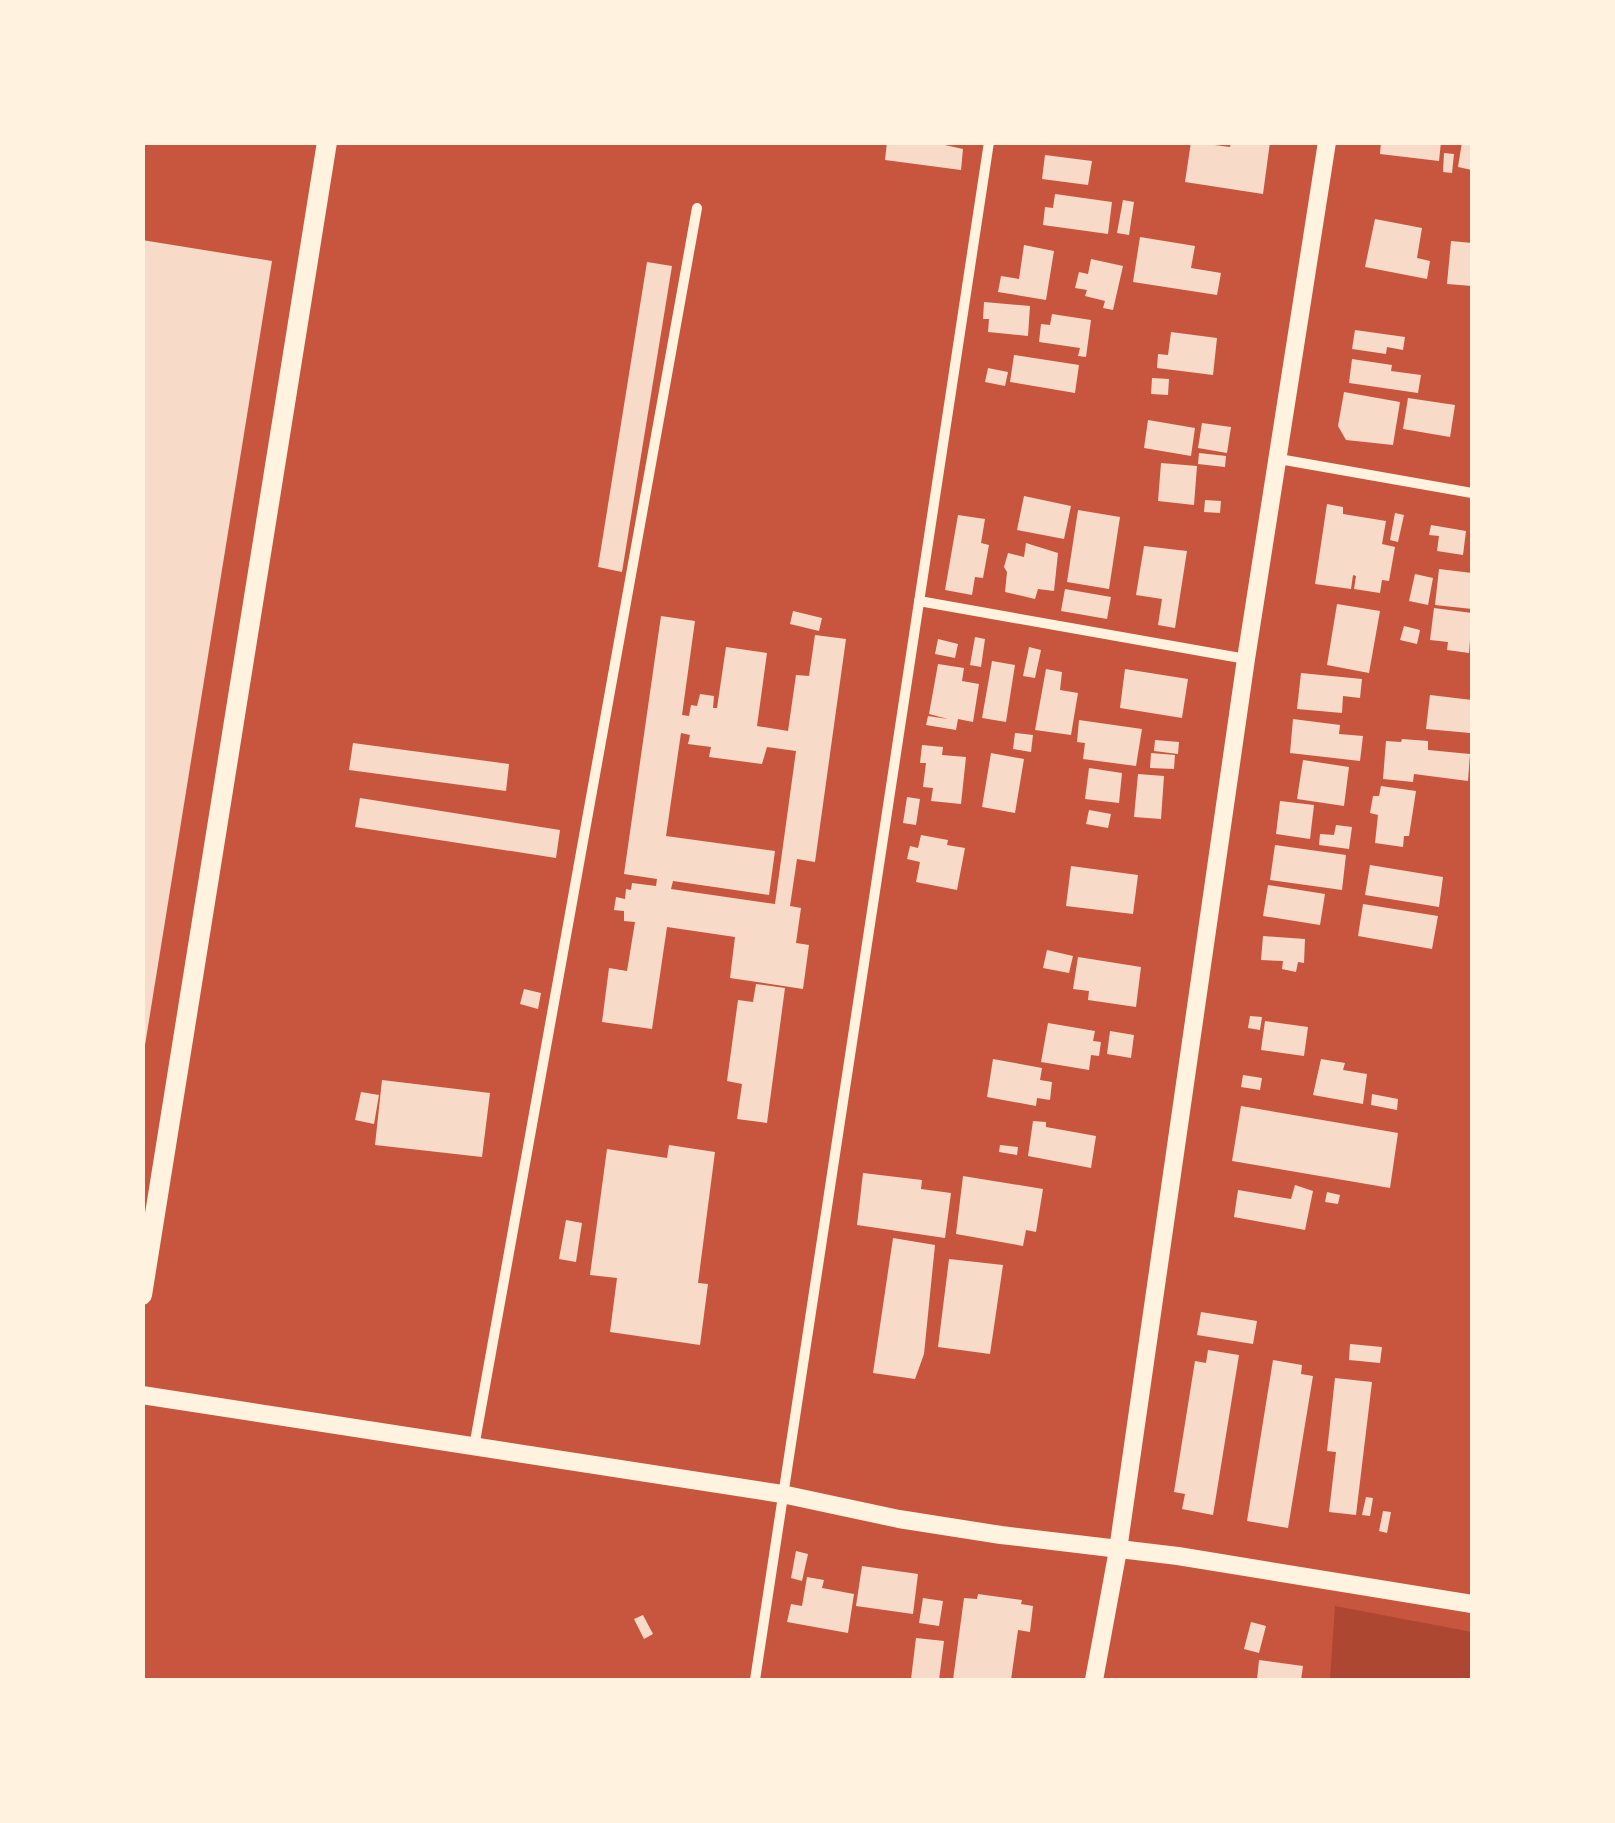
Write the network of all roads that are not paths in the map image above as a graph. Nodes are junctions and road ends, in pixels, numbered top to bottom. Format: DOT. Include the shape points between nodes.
graph roads {
  1 [pos="327,142"];
  2 [pos="989,142"];
  3 [pos="1328,142"];
  4 [pos="697,208"];
  5 [pos="1279,460"];
  6 [pos="1472,493"];
  7 [pos="918,601"];
  8 [pos="1246,658"];
  9 [pos="142,1294"];
  10 [pos="142,1395"];
  11 [pos="474,1446"];
  12 [pos="782,1494"];
  13 [pos="1118,1550"];
  14 [pos="1472,1604"];
  15 [pos="755,1680"];
  16 [pos="1094,1680"];
  1 -- 9 [label="main road"];
  2 -- 7 [label="street"];
  3 -- 5 [label="street"];
  4 -- 11 [label="street"];
  5 -- 6 [label="street"];
  5 -- 8 [label="street"];
  7 -- 8 [label="street"];
  7 -- 12 [label="street"];
  8 -- 13 [label="street"];
  10 -- 11 [label="street"];
  11 -- 12 [label="street"];
  12 -- 13 [label="street" via="898,1519"];
  12 -- 15 [label="street"];
  13 -- 14 [label="street"];
  13 -- 16 [label="street"];
}
